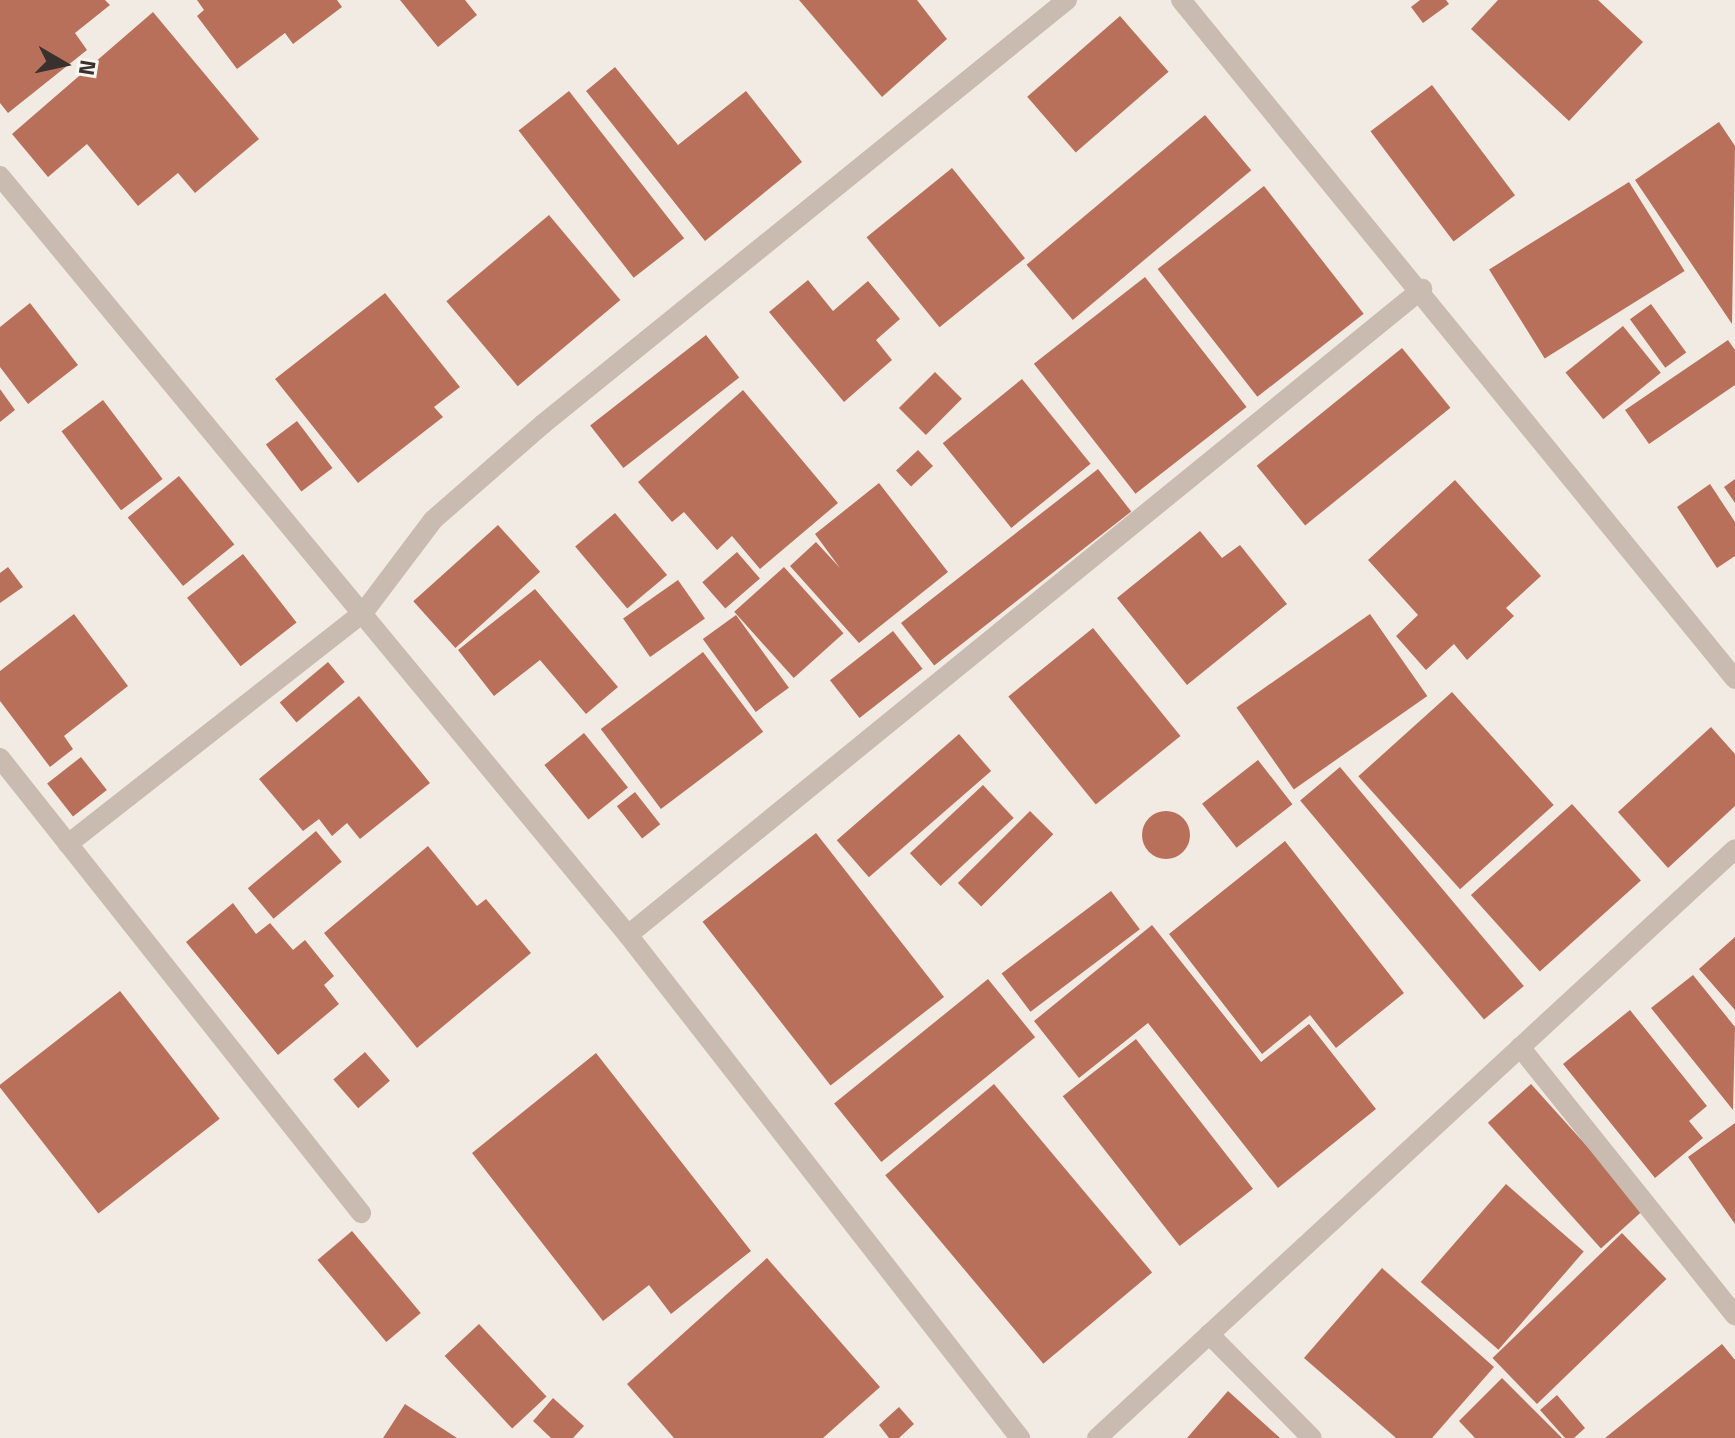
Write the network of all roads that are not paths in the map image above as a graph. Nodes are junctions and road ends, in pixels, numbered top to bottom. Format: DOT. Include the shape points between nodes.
graph roads {
  1 [pos="1067,0"];
  2 [pos="1181,0"];
  3 [pos="0,176"];
  4 [pos="1422,289"];
  5 [pos="363,613"];
  6 [pos="1735,679"];
  7 [pos="0,758"];
  8 [pos="68,844"];
  9 [pos="1735,849"];
  10 [pos="628,935"];
  11 [pos="1520,1047"];
  12 [pos="361,1213"];
  13 [pos="1735,1315"];
  14 [pos="1209,1334"];
  15 [pos="1020,1438"];
  16 [pos="1097,1438"];
  17 [pos="1312,1438"];
  1 -- 5 [label="street" via="444,510"];
  2 -- 4 [label="street"];
  3 -- 5 [label="street"];
  4 -- 6 [label="street"];
  4 -- 10 [label="street"];
  5 -- 8 [label="street"];
  5 -- 10 [label="street"];
  7 -- 8 [label="street"];
  8 -- 12 [label="street"];
  9 -- 11 [label="street"];
  10 -- 15 [label="street"];
  11 -- 13 [label="street"];
  11 -- 14 [label="street"];
  14 -- 16 [label="street"];
  14 -- 17 [label="street"];
}
